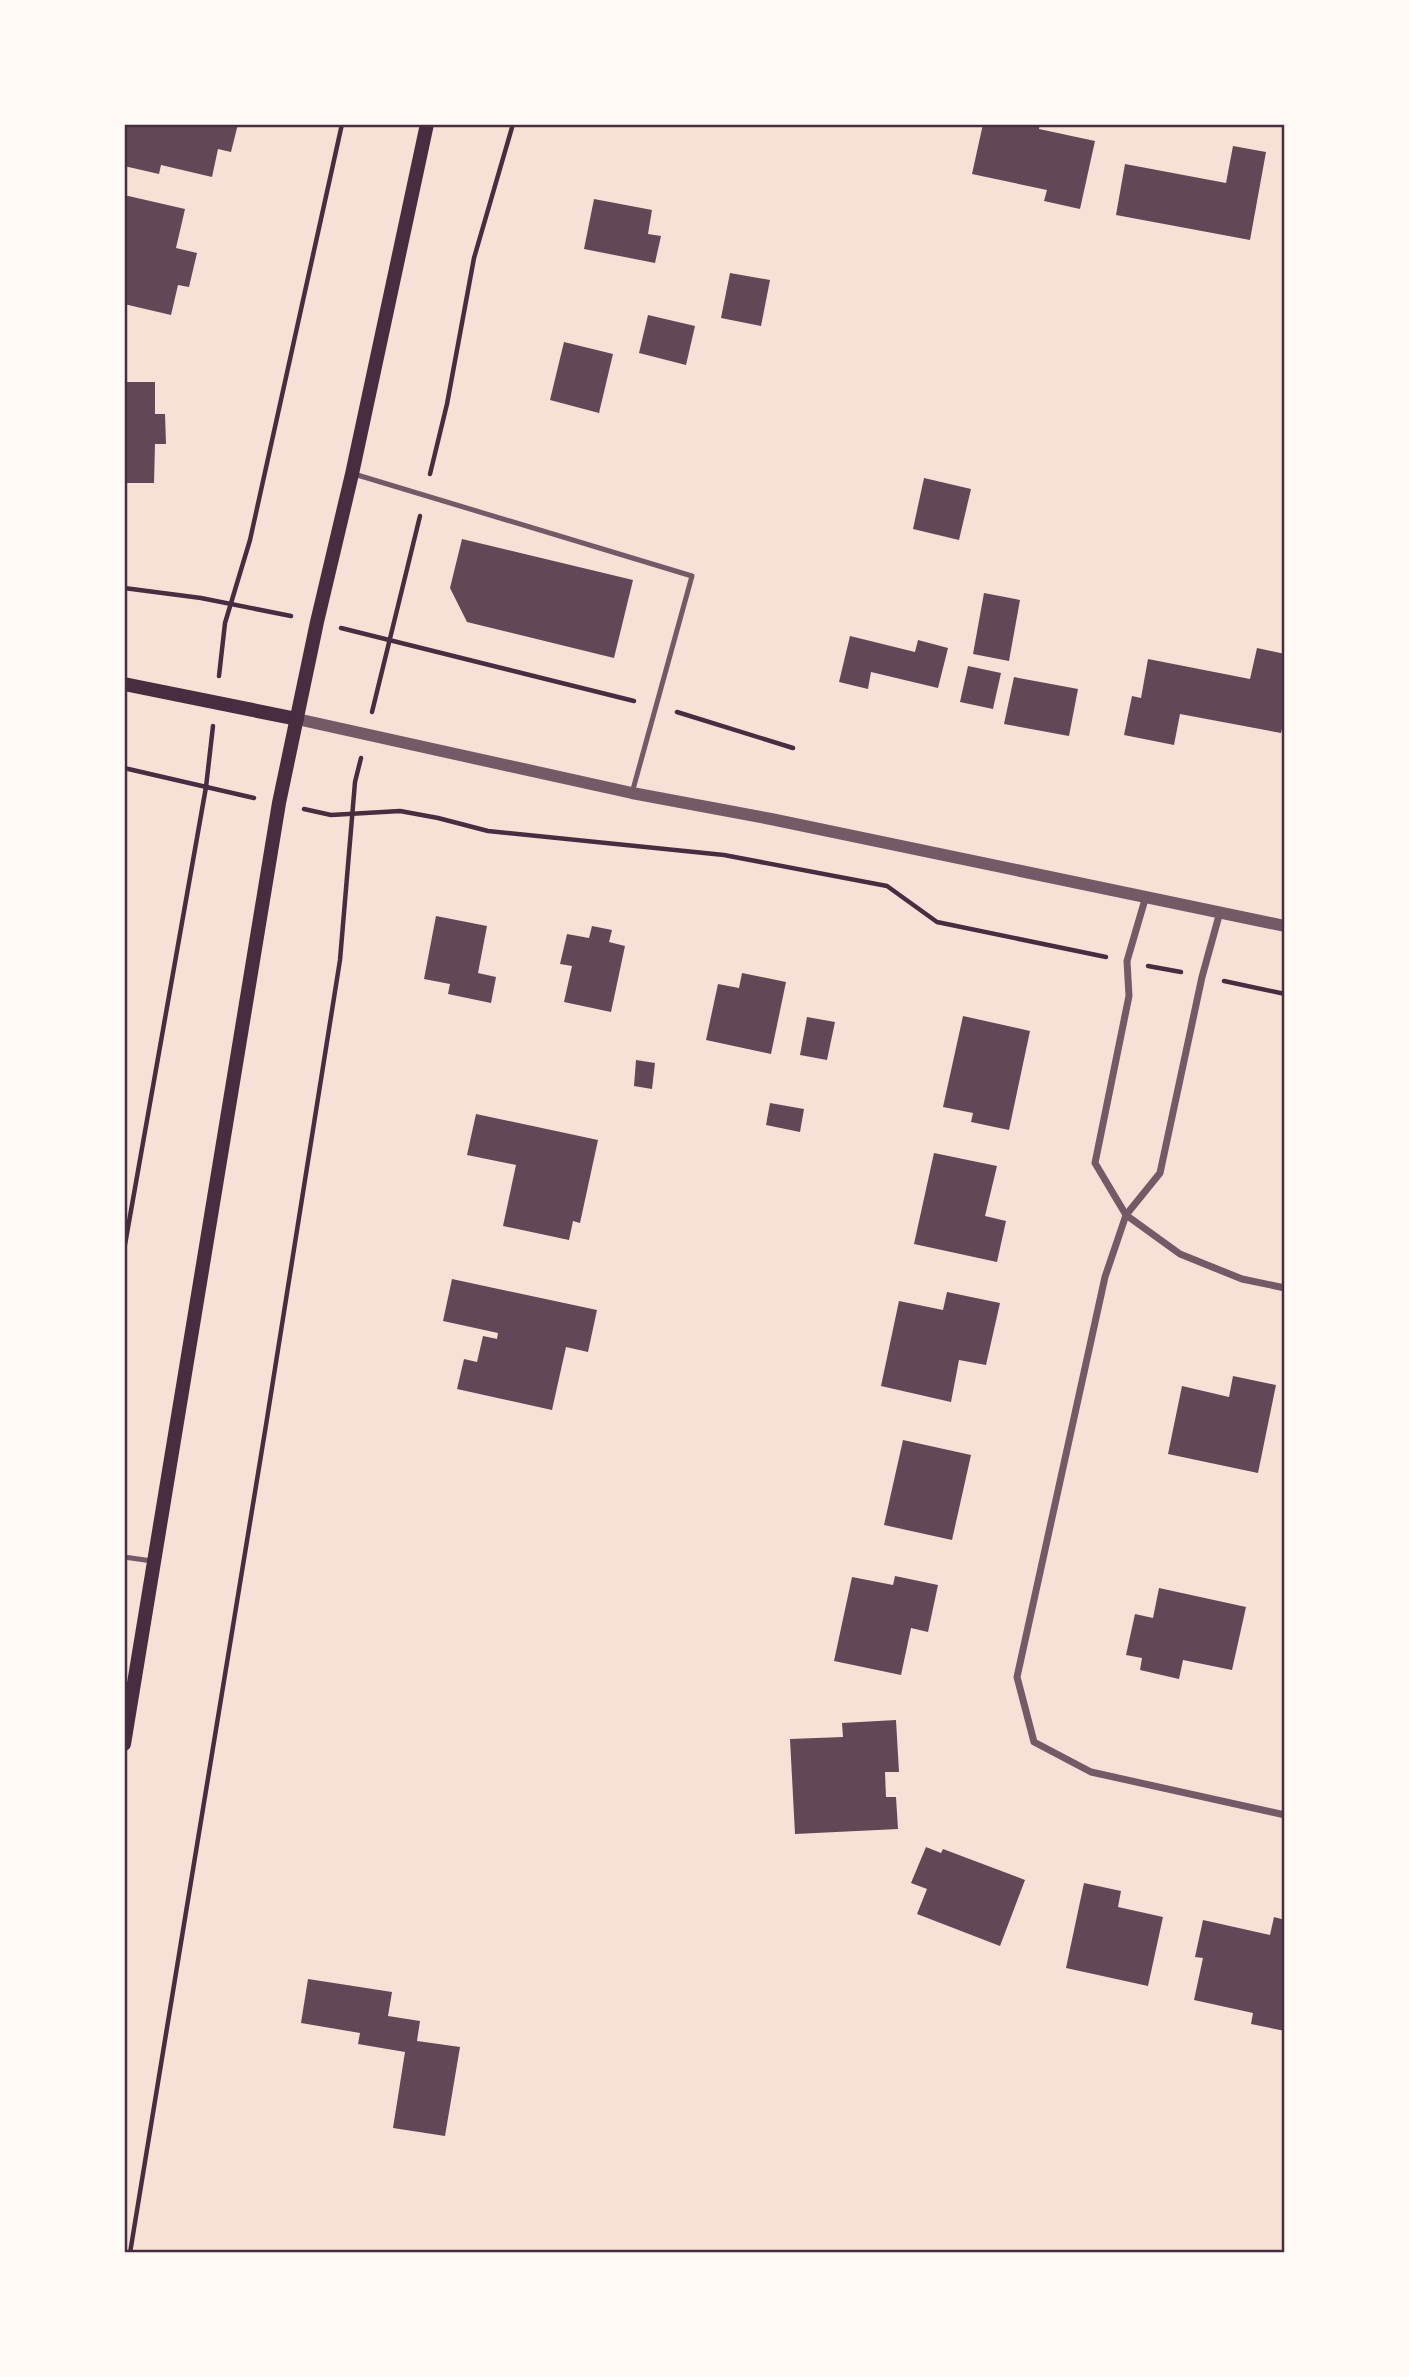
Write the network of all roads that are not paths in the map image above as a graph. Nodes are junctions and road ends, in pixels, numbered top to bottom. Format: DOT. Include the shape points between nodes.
graph roads {
  1 [pos="427,124"];
  2 [pos="352,474"];
  3 [pos="124,684"];
  4 [pos="297,719"];
  5 [pos="632,793"];
  6 [pos="1146,896"];
  7 [pos="1220,912"];
  8 [pos="1285,926"];
  9 [pos="1126,1215"];
  10 [pos="1285,1288"];
  11 [pos="124,1557"];
  12 [pos="155,1562"];
  13 [pos="124,1744"];
  14 [pos="1285,1815"];
  1 -- 2 [label="main road"];
  2 -- 4 [label="main road"];
  2 -- 5 [label="lane" via="692,576"];
  3 -- 4 [label="main road"];
  4 -- 5 [label="street"];
  4 -- 12 [label="main road" via="279,803"];
  5 -- 6 [label="street"];
  6 -- 7 [label="street"];
  6 -- 9 [label="street" via="1128,961 1129,996 1095,1163"];
  7 -- 8 [label="street"];
  7 -- 9 [label="street" via="1160,1173"];
  9 -- 10 [label="street" via="1181,1254 1242,1279"];
  9 -- 14 [label="street" via="1105,1277 1017,1677 1034,1742 1091,1772"];
  11 -- 12 [label="lane"];
  12 -- 13 [label="main road"];
}
